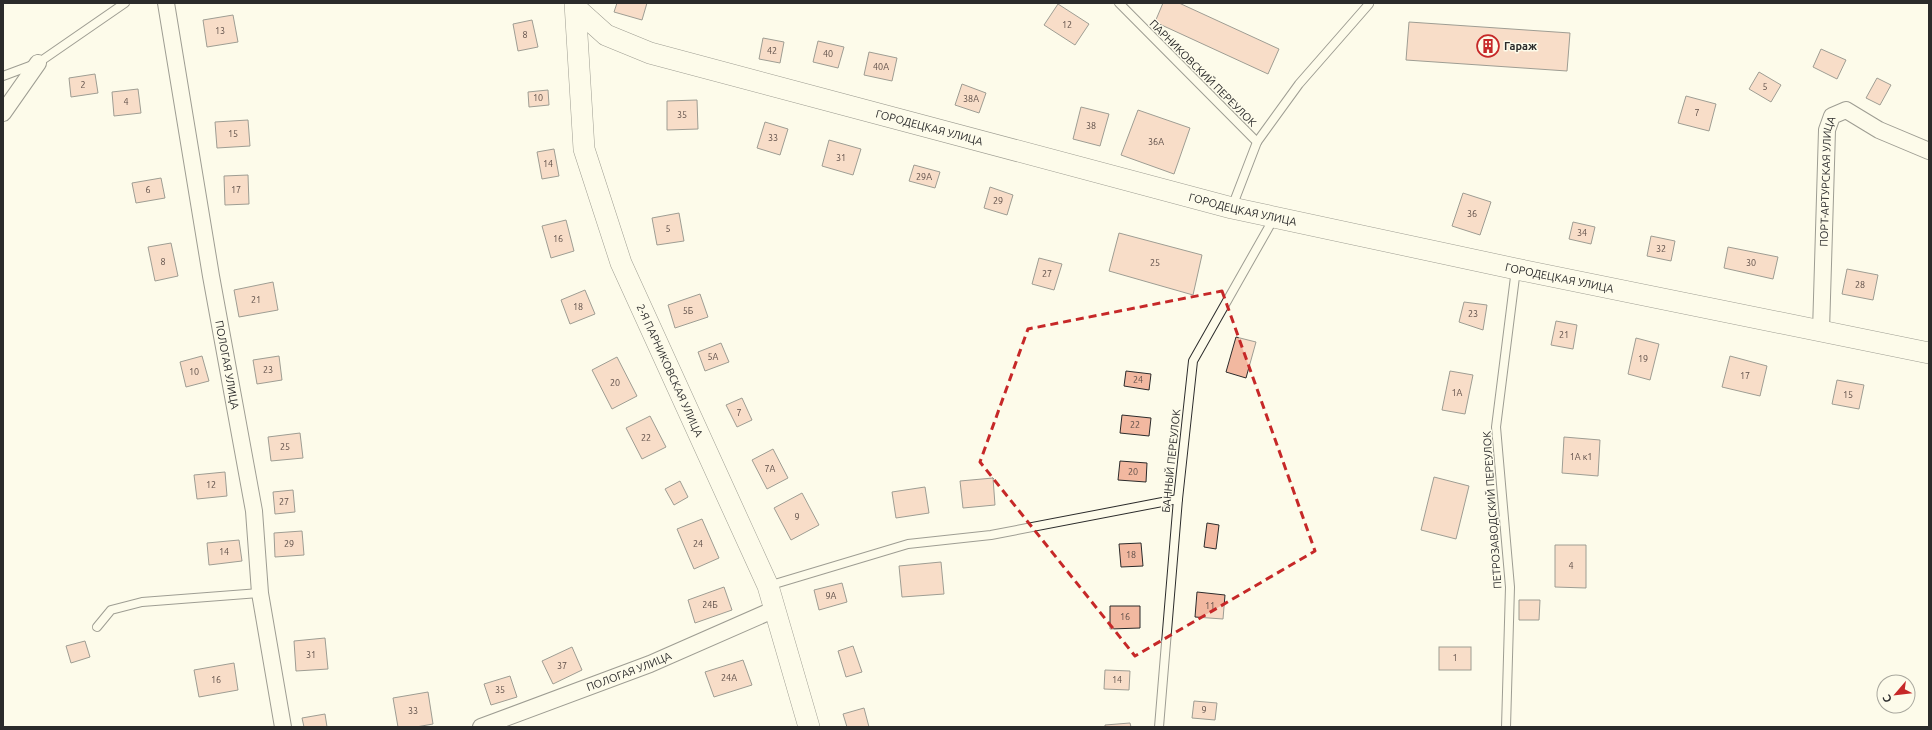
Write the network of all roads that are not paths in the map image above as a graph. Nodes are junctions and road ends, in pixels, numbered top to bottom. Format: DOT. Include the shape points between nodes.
graph roads {
  1 [pos="125,3"];
  2 [pos="166,3"];
  3 [pos="1119,3"];
  4 [pos="1369,4"];
  5 [pos="575,6"];
  6 [pos="38,63"];
  7 [pos="3,76"];
  8 [pos="3,113"];
  9 [pos="1257,142"];
  10 [pos="1929,151"];
  11 [pos="1232,208"];
  12 [pos="1274,218"];
  13 [pos="1516,269"];
  14 [pos="1821,331"];
  15 [pos="1929,353"];
  16 [pos="1178,499"];
  17 [pos="768,586"];
  18 [pos="260,592"];
  19 [pos="773,610"];
  20 [pos="97,627"];
  21 [pos="282,727"];
  22 [pos="481,727"];
  23 [pos="809,727"];
  24 [pos="1159,727"];
  25 [pos="1506,727"];
  1 -- 6 [label="lane"];
  2 -- 18 [label="street, ПОЛОГАЯ УЛИЦА" via="211,276 254,511"];
  3 -- 9 [label="lane, ПАРНИКОВСКИЙ ПЕРЕУЛОК"];
  4 -- 9 [label="lane" via="1299,84"];
  5 -- 11 [label="street, ГОРОДЕЦКАЯ УЛИЦА" via="606,35 650,54"];
  5 -- 17 [label="street, 2-Я ПАРНИКОВСКАЯ УЛИЦА" via="584,149 621,263"];
  6 -- 7 [label="lane"];
  6 -- 8 [label="street"];
  9 -- 11 [label="lane, ПАРНИКОВСКИЙ ПЕРЕУЛОК"];
  10 -- 14 [label="street, ПОРТ-АРТУРСКАЯ УЛИЦА" via="1879,130 1846,110 1832,116 1827,130"];
  11 -- 12 [label="street, ГОРОДЕЦКАЯ УЛИЦА"];
  12 -- 13 [label="street, ГОРОДЕЦКАЯ УЛИЦА"];
  12 -- 16 [label="lane, БАННЫЙ ПЕРЕУЛОК" via="1193,361"];
  13 -- 14 [label="street, ГОРОДЕЦКАЯ УЛИЦА"];
  13 -- 25 [label="lane, ПЕТРОЗАВОДСКИЙ ПЕРЕУЛОК" via="1496,427 1510,587"];
  14 -- 15 [label="street, ГОРОДЕЦКАЯ УЛИЦА"];
  16 -- 17 [label="lane" via="991,534 908,544"];
  16 -- 24 [label="lane, БАННЫЙ ПЕРЕУЛОК"];
  17 -- 19 [label="street, 2-Я ПАРНИКОВСКАЯ УЛИЦА"];
  18 -- 20 [label="lane" via="142,602 111,610"];
  18 -- 21 [label="street, ПОЛОГАЯ УЛИЦА"];
  19 -- 22 [label="street, ПОЛОГАЯ УЛИЦА" via="650,664"];
  19 -- 23 [label="street, 2-Я ПАРНИКОВСКАЯ УЛИЦА"];
}
